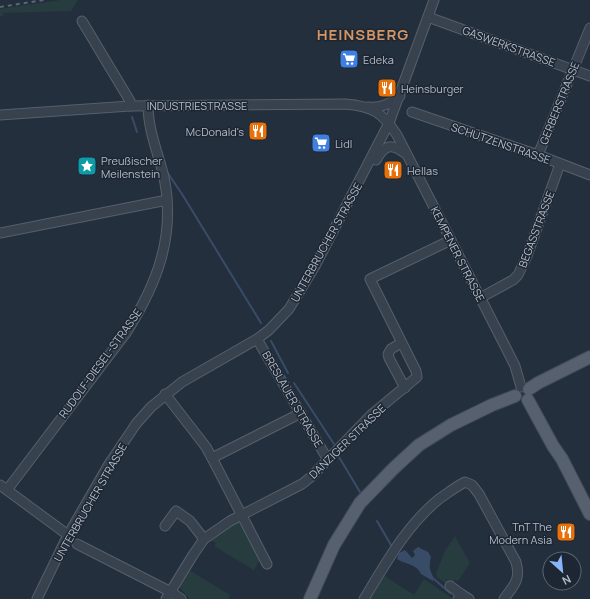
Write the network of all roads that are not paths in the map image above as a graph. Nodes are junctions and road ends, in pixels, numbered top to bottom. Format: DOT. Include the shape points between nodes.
graph roads {
  1 [pos="434,0"];
  2 [pos="431,18"];
  3 [pos="82,21"];
  4 [pos="590,28"];
  5 [pos="572,70"];
  6 [pos="590,76"];
  7 [pos="400,96"];
  8 [pos="148,105"];
  9 [pos="130,106"];
  10 [pos="361,106"];
  11 [pos="412,112"];
  12 [pos="0,115"];
  13 [pos="389,123"];
  14 [pos="408,155"];
  15 [pos="538,155"];
  16 [pos="560,164"];
  17 [pos="590,175"];
  18 [pos="352,196"];
  19 [pos="167,200"];
  20 [pos="0,232"];
  21 [pos="451,240"];
  22 [pos="480,298"];
  23 [pos="257,339"];
  24 [pos="401,343"];
  25 [pos="590,357"];
  26 [pos="405,388"];
  27 [pos="523,393"];
  28 [pos="165,394"];
  29 [pos="301,414"];
  30 [pos="212,458"];
  31 [pos="328,460"];
  32 [pos="4,488"];
  33 [pos="590,514"];
  34 [pos="242,515"];
  35 [pos="165,526"];
  36 [pos="68,535"];
  37 [pos="204,539"];
  38 [pos="77,544"];
  39 [pos="267,564"];
  40 [pos="450,586"];
  41 [pos="169,595"];
  42 [pos="463,597"];
  43 [pos="37,599"];
  44 [pos="181,599"];
  45 [pos="310,599"];
  46 [pos="364,599"];
  47 [pos="504,599"];
  1 -- 2 [label="street, UNTERBRUCHER STRASSE"];
  2 -- 5 [label="street, GASWERKSTRASSE"];
  2 -- 7 [label="street, UNTERBRUCHER STRASSE"];
  3 -- 9 [label="street" via="130,101"];
  4 -- 5 [label="street, GERBERSTRASSE"];
  5 -- 6 [label="street, GASWERKSTRASSE"];
  5 -- 15 [label="street, GERBERSTRASSE"];
  7 -- 10 [label="street" via="382,106"];
  7 -- 13 [label="street, UNTERBRUCHER STRASSE"];
  8 -- 9 [label="street, INDUSTRIESTRASSE"];
  8 -- 10 [label="street, INDUSTRIESTRASSE"];
  8 -- 19 [label="street, RUDOLF-DIESEL-STRASSE" via="148,120"];
  9 -- 12 [label="street, INDUSTRIESTRASSE"];
  10 -- 13 [label="street, INDUSTRIESTRASSE" via="372,109"];
  11 -- 15 [label="street, SCHÜTZENSTRASSE"];
  13 -- 14 [label="street, KEMPENER STRASSE"];
  13 -- 18 [label="street, UNTERBRUCHER STRASSE"];
  14 -- 18 [label="street" via="395,147 387,147"];
  14 -- 21 [label="street, KEMPENER STRASSE"];
  15 -- 16 [label="street, SCHÜTZENSTRASSE"];
  16 -- 17 [label="street, SCHÜTZENSTRASSE"];
  16 -- 22 [label="street, BEGASSTRASSE" via="518,275"];
  18 -- 23 [label="street, UNTERBRUCHER STRASSE" via="289,309"];
  19 -- 20 [label="street"];
  19 -- 32 [label="street, RUDOLF-DIESEL-STRASSE" via="166,239 158,273 139,312 126,333"];
  21 -- 22 [label="street, KEMPENER STRASSE"];
  21 -- 24 [label="street, DANZIGER STRASSE" via="370,279"];
  22 -- 27 [label="street, KEMPENER STRASSE" via="515,366"];
  23 -- 28 [label="street, UNTERBRUCHER STRASSE"];
  23 -- 29 [label="street, BRESLAUER STRASSE"];
  24 -- 26 [label="street, DANZIGER STRASSE" via="417,377"];
  24 -- 26 [label="street" via="388,354"];
  25 -- 27 [label="main road"];
  26 -- 31 [label="street, DANZIGER STRASSE" via="371,416"];
  27 -- 33 [label="main road, KEMPENER STRASSE" via="562,459"];
  27 -- 45 [label="main road" via="451,425 419,445 394,468 360,503 334,545"];
  28 -- 30 [label="street"];
  28 -- 36 [label="street, UNTERBRUCHER STRASSE" via="136,424 118,449"];
  29 -- 30 [label="street"];
  29 -- 31 [label="street, BRESLAUER STRASSE"];
  30 -- 34 [label="street"];
  31 -- 34 [label="street, DANZIGER STRASSE" via="302,484"];
  32 -- 36 [label="street"];
  34 -- 37 [label="street, DANZIGER STRASSE"];
  34 -- 39 [label="street"];
  35 -- 37 [label="street" via="176,511 190,520"];
  36 -- 43 [label="street, UNTERBRUCHER STRASSE"];
  37 -- 41 [label="street, DANZIGER STRASSE"];
  38 -- 41 [label="street"];
  40 -- 42 [label="street"];
  41 -- 44 [label="street"];
  46 -- 47 [label="street" via="413,523 456,486 465,482 472,485 478,494 519,571 516,582"];
}
